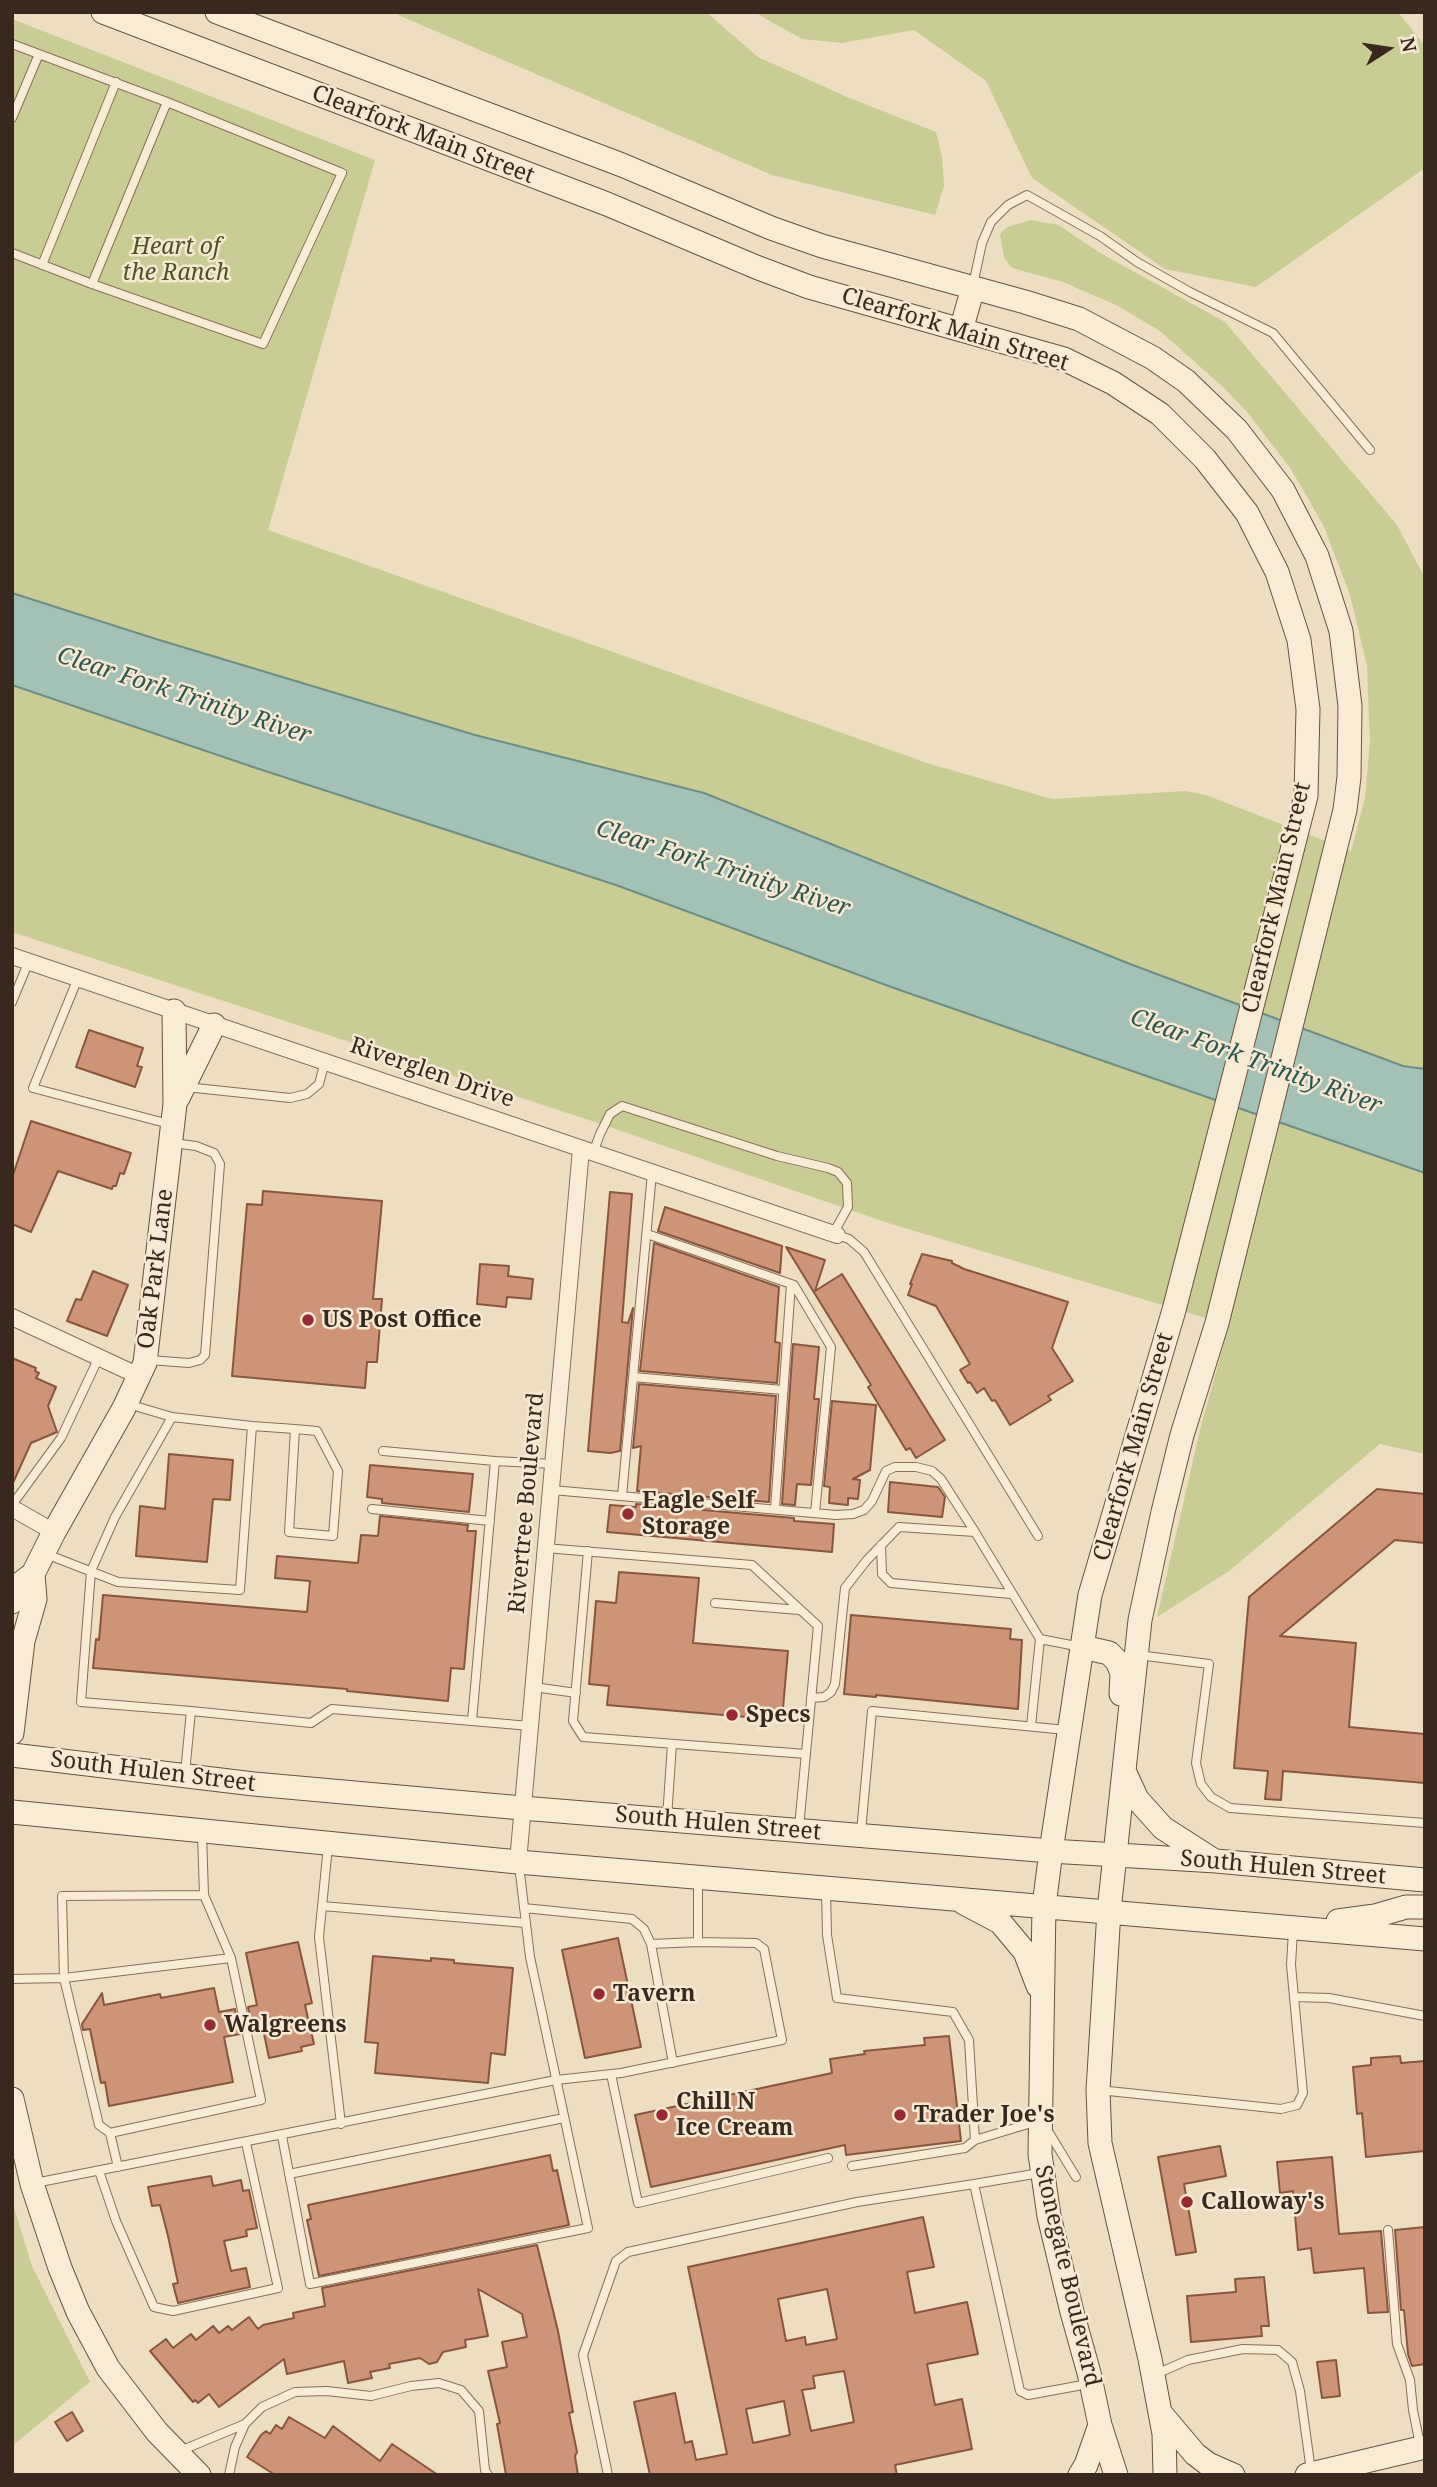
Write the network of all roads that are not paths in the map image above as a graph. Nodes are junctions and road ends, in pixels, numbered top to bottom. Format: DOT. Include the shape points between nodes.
graph roads {
  1 [pos="103,12"];
  2 [pos="218,12"];
  3 [pos="12,44"];
  4 [pos="39,54"];
  5 [pos="117,82"];
  6 [pos="167,102"];
  7 [pos="12,118"];
  8 [pos="12,253"];
  9 [pos="42,265"];
  10 [pos="92,284"];
  11 [pos="973,288"];
  12 [pos="961,330"];
  13 [pos="1370,450"];
  14 [pos="12,956"];
  15 [pos="29,961"];
  16 [pos="78,978"];
  17 [pos="12,1002"];
  18 [pos="174,1011"];
  19 [pos="214,1025"];
  20 [pos="325,1061"];
  21 [pos="175,1114"];
  22 [pos="587,1151"];
  23 [pos="652,1172"];
  24 [pos="647,1234"];
  25 [pos="835,1234"];
  26 [pos="791,1284"];
  27 [pos="12,1317"];
  28 [pos="99,1357"];
  29 [pos="143,1368"];
  30 [pos="633,1377"];
  31 [pos="783,1390"];
  32 [pos="126,1404"];
  33 [pos="172,1417"];
  34 [pos="252,1426"];
  35 [pos="295,1429"];
  36 [pos="383,1451"];
  37 [pos="495,1461"];
  38 [pos="554,1464"];
  39 [pos="552,1490"];
  40 [pos="622,1496"];
  41 [pos="12,1507"];
  42 [pos="372,1509"];
  43 [pos="775,1509"];
  44 [pos="815,1513"];
  45 [pos="490,1521"];
  46 [pos="975,1532"];
  47 [pos="1038,1536"];
  48 [pos="49,1542"];
  49 [pos="881,1545"];
  50 [pos="545,1548"];
  51 [pos="587,1551"];
  52 [pos="91,1571"];
  53 [pos="33,1574"];
  54 [pos="1011,1594"];
  55 [pos="12,1602"];
  56 [pos="715,1603"];
  57 [pos="799,1610"];
  58 [pos="1040,1639"];
  59 [pos="1083,1647"];
  60 [pos="1135,1655"];
  61 [pos="534,1687"];
  62 [pos="576,1693"];
  63 [pos="811,1698"];
  64 [pos="191,1711"];
  65 [pos="472,1721"];
  66 [pos="530,1726"];
  67 [pos="1031,1726"];
  68 [pos="1070,1731"];
  69 [pos="12,1733"];
  70 [pos="1127,1742"];
  71 [pos="672,1744"];
  72 [pos="806,1754"];
  73 [pos="12,1755"];
  74 [pos="1125,1771"];
  75 [pos="185,1776"];
  76 [pos="522,1808"];
  77 [pos="12,1812"];
  78 [pos="667,1820"];
  79 [pos="1425,1823"];
  80 [pos="799,1830"];
  81 [pos="202,1831"];
  82 [pos="861,1835"];
  83 [pos="329,1843"];
  84 [pos="1051,1851"];
  85 [pos="1114,1855"];
  86 [pos="1216,1861"];
  87 [pos="518,1862"];
  88 [pos="698,1877"];
  89 [pos="1425,1880"];
  90 [pos="826,1888"];
  91 [pos="204,1895"];
  92 [pos="955,1899"];
  93 [pos="322,1906"];
  94 [pos="1044,1906"];
  95 [pos="524,1908"];
  96 [pos="1425,1908"];
  97 [pos="1109,1911"];
  98 [pos="526,1923"];
  99 [pos="1293,1927"];
  100 [pos="1425,1938"];
  101 [pos="698,1942"];
  102 [pos="651,1944"];
  103 [pos="231,1958"];
  104 [pos="64,1978"];
  105 [pos="12,1979"];
  106 [pos="1043,1996"];
  107 [pos="1294,1997"];
  108 [pos="1425,2016"];
  109 [pos="673,2063"];
  110 [pos="611,2074"];
  111 [pos="556,2080"];
  112 [pos="1098,2090"];
  113 [pos="12,2099"];
  114 [pos="564,2118"];
  115 [pos="1041,2120"];
  116 [pos="341,2124"];
  117 [pos="110,2133"];
  118 [pos="282,2136"];
  119 [pos="975,2140"];
  120 [pos="246,2143"];
  121 [pos="828,2158"];
  122 [pos="852,2166"];
  123 [pos="118,2167"];
  124 [pos="99,2171"];
  125 [pos="1043,2172"];
  126 [pos="289,2174"];
  127 [pos="1076,2177"];
  128 [pos="32,2184"];
  129 [pos="974,2184"];
  130 [pos="1388,2230"];
  131 [pos="1153,2375"];
  132 [pos="1091,2384"];
  133 [pos="1160,2414"];
  134 [pos="245,2424"];
  135 [pos="1100,2425"];
  136 [pos="1422,2448"];
  137 [pos="176,2451"];
  138 [pos="1310,2474"];
  139 [pos="199,2475"];
  140 [pos="229,2475"];
  141 [pos="488,2475"];
  142 [pos="608,2475"];
  143 [pos="1080,2475"];
  144 [pos="1116,2475"];
  145 [pos="1165,2475"];
  146 [pos="1233,2475"];
  1 -- 12 [label="street, Clearfork Main Street" via="607,204 756,267"];
  2 -- 11 [label="street, Clearfork Main Street" via="622,165 771,228"];
  3 -- 4 [label="lane"];
  4 -- 5 [label="lane"];
  4 -- 7 [label="lane"];
  5 -- 6 [label="lane"];
  5 -- 9 [label="lane"];
  6 -- 10 [label="lane"];
  6 -- 10 [label="lane" via="342,173 263,344"];
  8 -- 9 [label="lane"];
  9 -- 10 [label="lane"];
  11 -- 12 [label="street"];
  11 -- 13 [label="lane" via="991,222 1027,195 1147,268 1273,333"];
  11 -- 60 [label="street, Clearfork Main Street" via="1079,319 1153,358 1186,381 1237,430 1283,490 1317,556 1341,631 1350,706 1345,810 1217,1324 1182,1434"];
  12 -- 59 [label="street, Clearfork Main Street" via="1064,359 1114,383 1160,414 1196,450 1247,513 1278,572 1299,640 1308,709 1306,796 1174,1310 1090,1595"];
  14 -- 15 [label="street, Riverglen Drive"];
  15 -- 16 [label="street, Riverglen Drive"];
  15 -- 17 [label="lane"];
  16 -- 18 [label="street, Riverglen Drive"];
  16 -- 21 [label="lane" via="33,1088"];
  18 -- 19 [label="street, Riverglen Drive"];
  18 -- 21 [label="street, Oak Park Lane"];
  19 -- 20 [label="street, Riverglen Drive"];
  19 -- 21 [label="street, Oak Park Lane"];
  20 -- 21 [label="lane" via="319,1084 307,1094"];
  20 -- 22 [label="street, Riverglen Drive"];
  21 -- 29 [label="street, Oak Park Lane"];
  21 -- 29 [label="lane" via="196,1146 214,1153 220,1164 205,1355 189,1363"];
  22 -- 23 [label="street, Riverglen Drive"];
  22 -- 25 [label="lane" via="610,1114 622,1106 828,1168 847,1183 848,1207"];
  22 -- 38 [label="street, Rivertree Boulevard"];
  23 -- 24 [label="lane"];
  23 -- 25 [label="street, Riverglen Drive"];
  24 -- 26 [label="lane"];
  24 -- 30 [label="lane"];
  25 -- 47 [label="lane" via="864,1252"];
  26 -- 31 [label="lane"];
  26 -- 44 [label="lane" via="831,1347"];
  27 -- 28 [label="street"];
  28 -- 29 [label="street"];
  28 -- 41 [label="lane" via="61,1438"];
  29 -- 32 [label="street, Oak Park Lane"];
  30 -- 31 [label="lane"];
  30 -- 40 [label="lane"];
  31 -- 43 [label="lane"];
  32 -- 33 [label="lane"];
  32 -- 48 [label="street, Oak Park Lane"];
  33 -- 34 [label="lane"];
  33 -- 52 [label="lane" via="115,1517"];
  34 -- 35 [label="lane"];
  34 -- 52 [label="lane" via="240,1590 118,1582"];
  35 -- 35 [label="lane" via="289,1532 333,1535 338,1471 317,1431"];
  36 -- 37 [label="lane"];
  37 -- 38 [label="lane"];
  37 -- 45 [label="lane"];
  38 -- 39 [label="street, Rivertree Boulevard"];
  39 -- 40 [label="lane"];
  39 -- 50 [label="street, Rivertree Boulevard"];
  40 -- 43 [label="lane"];
  41 -- 48 [label="street"];
  42 -- 45 [label="lane"];
  43 -- 44 [label="lane"];
  44 -- 46 [label="lane" via="863,1510 886,1471 916,1467 941,1479"];
  45 -- 65 [label="lane"];
  46 -- 49 [label="lane" via="899,1527"];
  46 -- 54 [label="lane"];
  48 -- 52 [label="lane"];
  48 -- 53 [label="street, Oak Park Lane"];
  49 -- 54 [label="lane" via="882,1574 891,1584"];
  49 -- 63 [label="lane" via="845,1588 835,1684 824,1697"];
  50 -- 51 [label="lane"];
  50 -- 61 [label="street, Rivertree Boulevard"];
  51 -- 57 [label="lane" via="752,1565"];
  51 -- 62 [label="lane"];
  52 -- 64 [label="lane" via="81,1702"];
  53 -- 55 [label="street, Oak Park Lane" via="17,1586"];
  53 -- 69 [label="street, Oak Park Lane" via="35,1599 23,1642"];
  54 -- 58 [label="lane"];
  56 -- 57 [label="lane"];
  57 -- 63 [label="lane" via="818,1626"];
  58 -- 59 [label="lane"];
  58 -- 67 [label="lane"];
  59 -- 68 [label="street, Clearfork Main Street"];
  59 -- 70 [label="street" via="1110,1653 1117,1661 1122,1672 1121,1712"];
  60 -- 70 [label="street, Clearfork Main Street"];
  60 -- 79 [label="lane" via="1209,1664 1196,1763 1201,1784 1211,1797 1230,1808"];
  61 -- 62 [label="lane"];
  61 -- 66 [label="street, Rivertree Boulevard"];
  62 -- 71 [label="lane" via="573,1721 583,1737"];
  63 -- 72 [label="lane"];
  64 -- 65 [label="lane" via="311,1723 332,1709"];
  64 -- 75 [label="lane"];
  65 -- 66 [label="lane"];
  66 -- 76 [label="street, Rivertree Boulevard"];
  67 -- 68 [label="lane"];
  67 -- 82 [label="lane" via="872,1711"];
  68 -- 84 [label="street, Clearfork Main Street"];
  70 -- 74 [label="street, Clearfork Main Street"];
  71 -- 72 [label="lane"];
  71 -- 78 [label="lane"];
  72 -- 80 [label="lane"];
  73 -- 75 [label="street, South Hulen Street"];
  74 -- 85 [label="street, Clearfork Main Street"];
  74 -- 86 [label="street" via="1138,1799 1163,1828"];
  75 -- 76 [label="street, South Hulen Street"];
  76 -- 78 [label="street, South Hulen Street"];
  76 -- 87 [label="street, Rivertree Boulevard"];
  77 -- 81 [label="street"];
  78 -- 80 [label="street, South Hulen Street"];
  80 -- 82 [label="street, South Hulen Street"];
  81 -- 83 [label="street"];
  81 -- 91 [label="lane"];
  82 -- 84 [label="street, South Hulen Street"];
  83 -- 87 [label="street"];
  83 -- 93 [label="lane"];
  84 -- 85 [label="street, South Hulen Street"];
  84 -- 94 [label="street, Clearfork Main Street"];
  85 -- 86 [label="street, South Hulen Street"];
  85 -- 97 [label="street, Clearfork Main Street"];
  86 -- 89 [label="street, South Hulen Street"];
  87 -- 88 [label="street"];
  87 -- 95 [label="lane"];
  88 -- 90 [label="street"];
  88 -- 101 [label="lane"];
  90 -- 92 [label="street"];
  90 -- 119 [label="lane" via="827,1935 837,1998 953,2012 969,2040"];
  91 -- 103 [label="lane"];
  91 -- 104 [label="lane" via="62,1896"];
  92 -- 94 [label="street"];
  92 -- 106 [label="street" via="1000,1922 1025,1952"];
  93 -- 98 [label="lane"];
  93 -- 116 [label="lane" via="319,1937"];
  94 -- 97 [label="street"];
  94 -- 106 [label="street, Stonegate Boulevard"];
  95 -- 98 [label="lane"];
  95 -- 102 [label="lane" via="632,1919 644,1929"];
  96 -- 99 [label="street" via="1406,1907"];
  97 -- 99 [label="street"];
  97 -- 112 [label="street"];
  98 -- 111 [label="lane"];
  99 -- 100 [label="street"];
  99 -- 107 [label="lane"];
  101 -- 102 [label="lane"];
  101 -- 109 [label="lane" via="756,1943 764,1949 782,2040"];
  102 -- 109 [label="lane"];
  103 -- 104 [label="lane"];
  103 -- 117 [label="lane" via="261,2100"];
  104 -- 105 [label="lane"];
  104 -- 117 [label="lane" via="99,2125"];
  106 -- 115 [label="street, Stonegate Boulevard"];
  107 -- 108 [label="lane" via="1329,1998"];
  107 -- 112 [label="lane" via="1303,2093 1297,2105 1281,2109"];
  109 -- 110 [label="lane"];
  110 -- 111 [label="lane"];
  110 -- 121 [label="lane" via="638,2203"];
  111 -- 114 [label="lane"];
  111 -- 116 [label="lane"];
  112 -- 131 [label="street" via="1100,2143"];
  113 -- 128 [label="street"];
  114 -- 126 [label="lane"];
  114 -- 126 [label="lane" via="588,2228 310,2284"];
  115 -- 119 [label="lane"];
  115 -- 125 [label="street, Stonegate Boulevard"];
  115 -- 127 [label="lane"];
  116 -- 118 [label="lane"];
  117 -- 123 [label="lane"];
  118 -- 120 [label="lane"];
  118 -- 126 [label="lane"];
  119 -- 122 [label="lane" via="965,2148"];
  120 -- 123 [label="lane"];
  120 -- 124 [label="lane" via="278,2288 173,2311 154,2307"];
  123 -- 124 [label="lane"];
  124 -- 128 [label="lane"];
  125 -- 129 [label="lane"];
  125 -- 132 [label="street, Stonegate Boulevard" via="1049,2216"];
  128 -- 137 [label="street" via="60,2269 108,2368"];
  129 -- 132 [label="lane" via="1020,2391 1028,2395"];
  129 -- 142 [label="lane" via="857,2202 621,2255 583,2355"];
  130 -- 136 [label="lane" via="1398,2344 1410,2380"];
  131 -- 133 [label="street"];
  131 -- 138 [label="lane" via="1188,2360 1243,2349 1278,2350 1292,2362 1300,2391"];
  132 -- 135 [label="street, Stonegate Boulevard"];
  133 -- 145 [label="street"];
  133 -- 146 [label="street" via="1195,2454"];
  134 -- 137 [label="lane"];
  134 -- 140 [label="lane"];
  134 -- 141 [label="lane" via="262,2407 295,2392 372,2396 439,2383 461,2390 479,2411"];
  135 -- 143 [label="street"];
  135 -- 144 [label="street, Stonegate Boulevard"];
  136 -- 138 [label="street"];
  137 -- 139 [label="street"];
}
